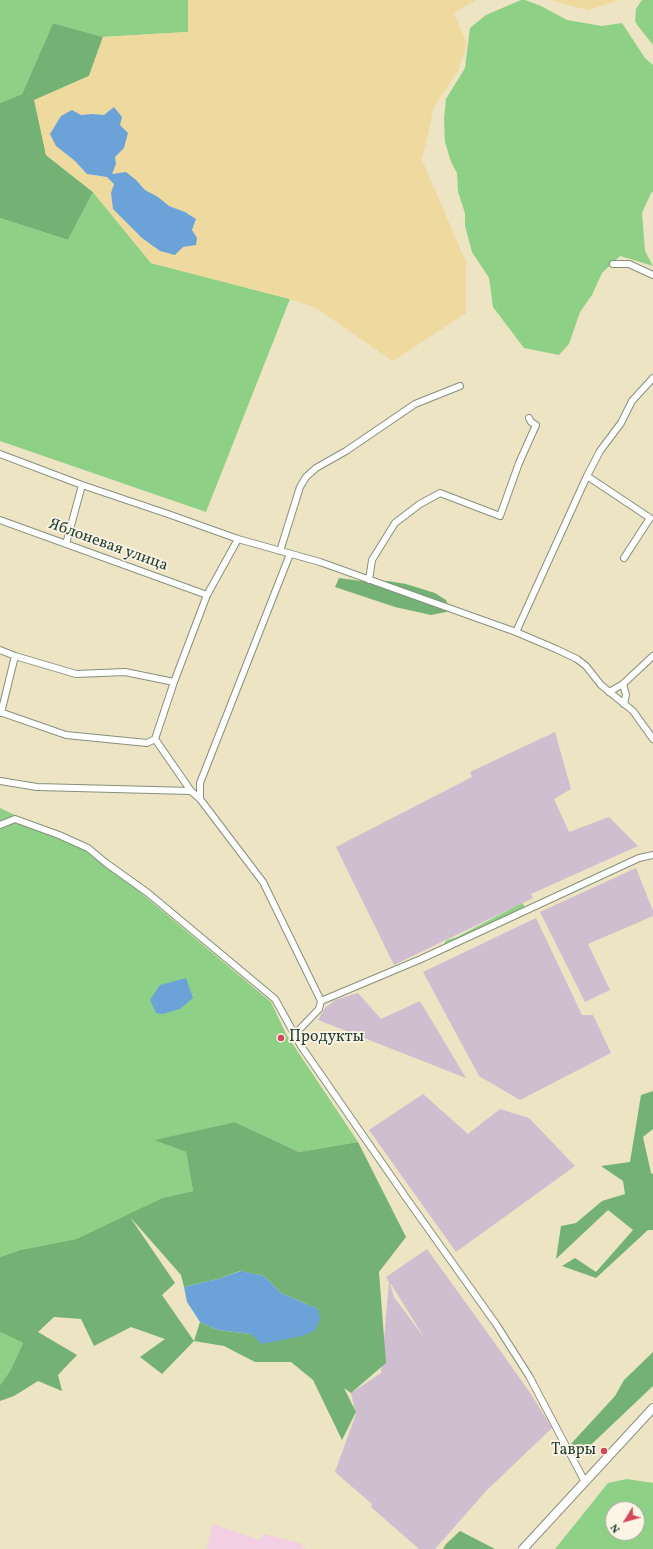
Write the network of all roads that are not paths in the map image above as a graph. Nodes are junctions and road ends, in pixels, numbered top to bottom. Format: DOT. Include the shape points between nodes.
graph roads {
  1 [pos="613,264"];
  2 [pos="653,275"];
  3 [pos="653,378"];
  4 [pos="460,386"];
  5 [pos="529,418"];
  6 [pos="0,454"];
  7 [pos="587,476"];
  8 [pos="82,485"];
  9 [pos="0,520"];
  10 [pos="238,539"];
  11 [pos="66,544"];
  12 [pos="280,551"];
  13 [pos="290,554"];
  14 [pos="624,558"];
  15 [pos="370,580"];
  16 [pos="207,595"];
  17 [pos="516,632"];
  18 [pos="0,650"];
  19 [pos="15,656"];
  20 [pos="653,656"];
  21 [pos="174,682"];
  22 [pos="623,684"];
  23 [pos="609,692"];
  24 [pos="624,704"];
  25 [pos="1,712"];
  26 [pos="155,739"];
  27 [pos="653,739"];
  28 [pos="0,781"];
  29 [pos="191,791"];
  30 [pos="200,799"];
  31 [pos="0,825"];
  32 [pos="653,855"];
  33 [pos="321,1001"];
  34 [pos="295,1034"];
  35 [pos="653,1408"];
  36 [pos="585,1482"];
  37 [pos="523,1549"];
  1 -- 2 [label="street" via="629,264"];
  3 -- 7 [label="street" via="632,401"];
  4 -- 12 [label="street" via="415,404 306,477 300,487"];
  5 -- 15 [label="street" via="536,426 519,463 500,516 440,493 395,523 372,560"];
  6 -- 8 [label="street"];
  7 -- 14 [label="street" via="650,518"];
  7 -- 17 [label="street"];
  8 -- 10 [label="street"];
  8 -- 11 [label="street"];
  9 -- 11 [label="street, Яблоневая улица"];
  10 -- 12 [label="street"];
  10 -- 16 [label="street"];
  11 -- 16 [label="street, Яблоневая улица"];
  12 -- 13 [label="street"];
  13 -- 15 [label="street"];
  13 -- 30 [label="street" via="200,783"];
  15 -- 17 [label="street"];
  16 -- 21 [label="street"];
  17 -- 23 [label="street" via="556,648 577,660 586,666"];
  18 -- 19 [label="street"];
  19 -- 21 [label="street" via="76,674 125,672"];
  19 -- 25 [label="street"];
  20 -- 22 [label="street"];
  21 -- 26 [label="street"];
  22 -- 23 [label="street"];
  22 -- 24 [label="street" via="626,695"];
  23 -- 24 [label="street"];
  24 -- 27 [label="street" via="633,711"];
  25 -- 26 [label="street" via="66,735 147,743"];
  26 -- 29 [label="street"];
  28 -- 29 [label="street" via="37,787"];
  29 -- 30 [label="street"];
  30 -- 33 [label="street" via="263,882"];
  31 -- 34 [label="street" via="15,819 88,848 148,892 275,999"];
  32 -- 33 [label="street" via="639,858 421,959"];
  33 -- 34 [label="street" via="319,1008"];
  34 -- 36 [label="street" via="496,1324 529,1376"];
  35 -- 36 [label="main road"];
  36 -- 37 [label="main road"];
}
